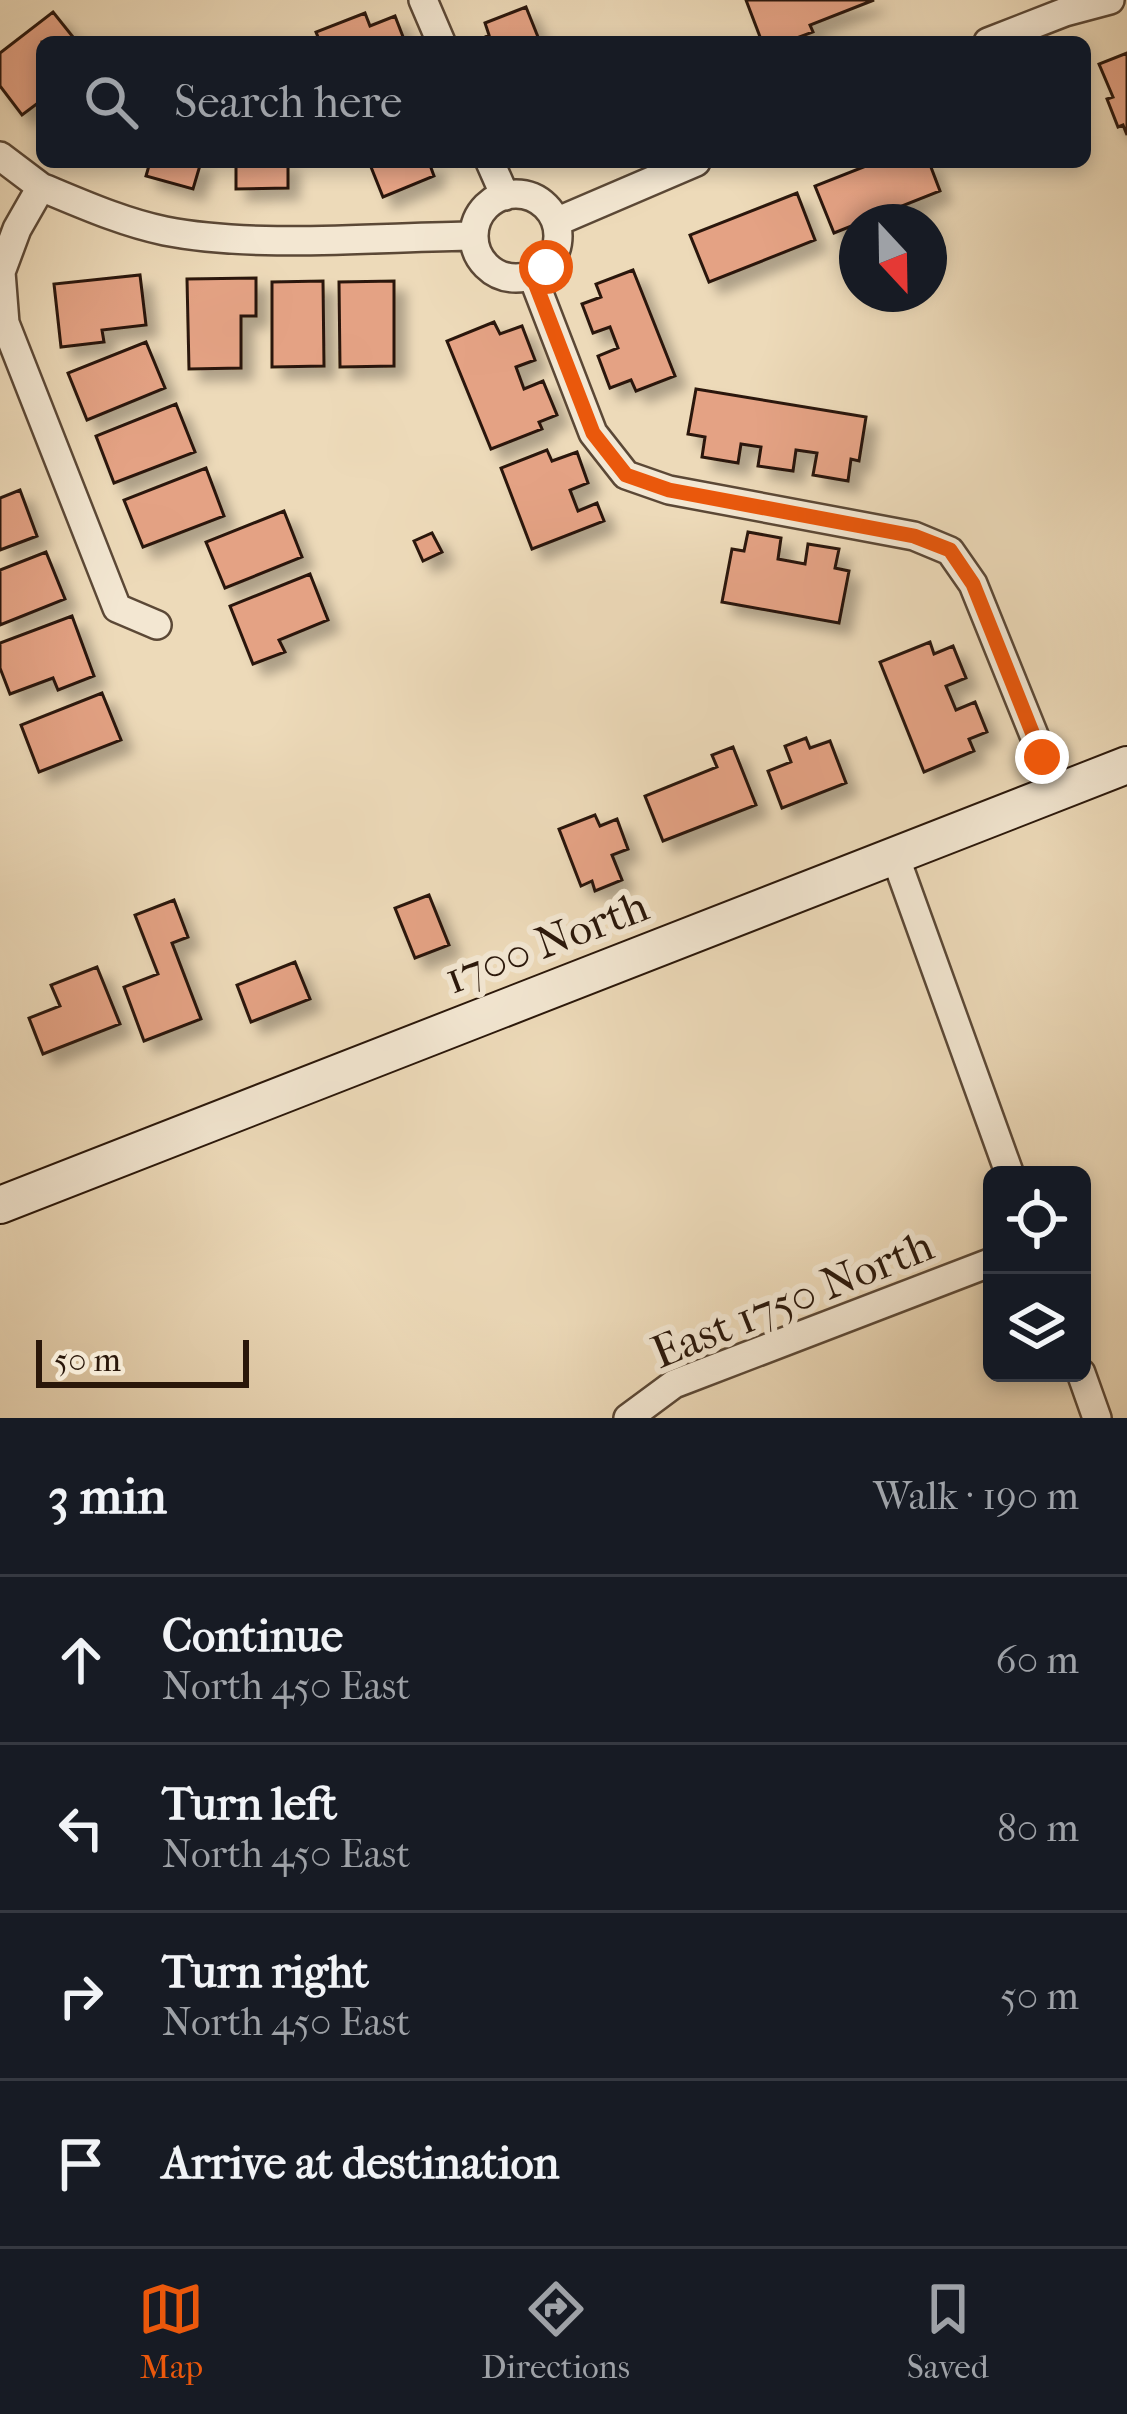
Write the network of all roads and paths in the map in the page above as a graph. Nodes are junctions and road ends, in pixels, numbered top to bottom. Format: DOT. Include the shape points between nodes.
graph roads {
  1 [pos="423,0"];
  2 [pos="1110,0"];
  3 [pos="438,36"];
  4 [pos="1003,36"];
  5 [pos="0,156"];
  6 [pos="493,168"];
  7 [pos="682,168"];
  8 [pos="41,187"];
  9 [pos="505,196"];
  10 [pos="556,222"];
  11 [pos="474,236"];
  12 [pos="532,275"];
  13 [pos="157,625"];
  14 [pos="1127,765"];
  15 [pos="1057,793"];
  16 [pos="895,856"];
  17 [pos="1007,1166"];
  18 [pos="0,1205"];
  19 [pos="983,1265"];
  20 [pos="1084,1382"];
  21 [pos="628,1418"];
  22 [pos="1097,1418"];
  1 -- 3 [label="street"];
  2 -- 4 [label="street"];
  5 -- 8 [label="street"];
  6 -- 9 [label="street"];
  7 -- 10 [label="street"];
  8 -- 11 [label="street" via="163,231 219,238"];
  8 -- 13 [label="street" via="1,272 5,323 117,608"];
  9 -- 10 [label="street" via="535,199"];
  9 -- 11 [label="street" via="480,215"];
  10 -- 12 [label="street" via="556,251"];
  11 -- 12 [label="street" via="495,274"];
  12 -- 15 [label="street" via="593,433 626,475 950,550 973,584"];
  14 -- 15 [label="street, 1700 North"];
  15 -- 16 [label="street, 1700 North"];
  16 -- 17 [label="street"];
  16 -- 18 [label="street, 1700 North"];
  19 -- 21 [label="street, East 1750 North" via="674,1384"];
  20 -- 22 [label="street"];
}
